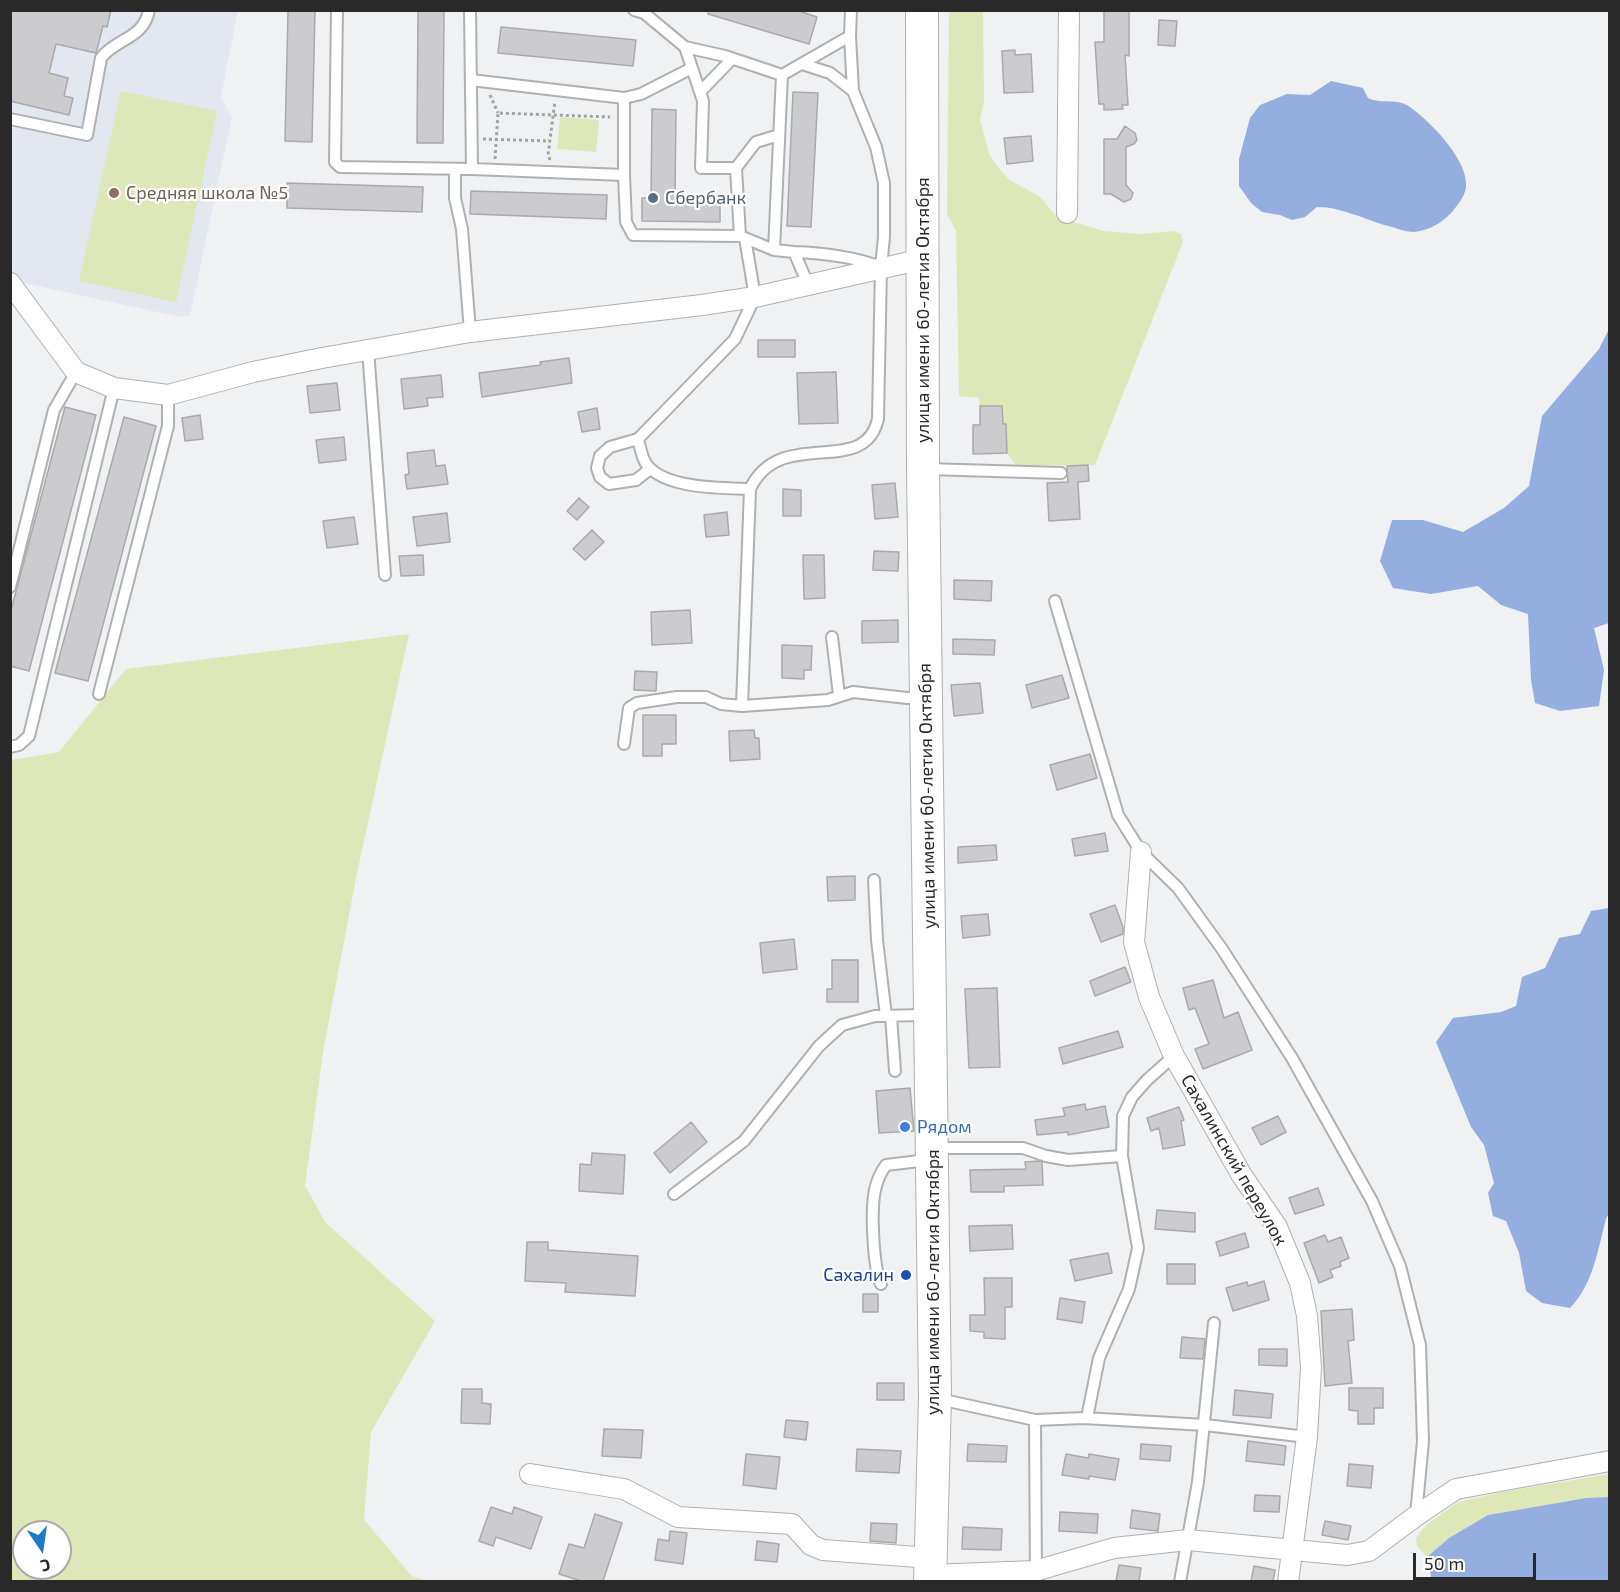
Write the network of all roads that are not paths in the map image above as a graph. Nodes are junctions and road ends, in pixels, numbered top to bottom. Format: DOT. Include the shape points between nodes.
graph roads {
  1 [pos="150,10"];
  2 [pos="337,10"];
  3 [pos="470,10"];
  4 [pos="634,10"];
  5 [pos="851,10"];
  6 [pos="922,10"];
  7 [pos="1069,10"];
  8 [pos="850,36"];
  9 [pos="685,47"];
  10 [pos="732,58"];
  11 [pos="802,64"];
  12 [pos="692,68"];
  13 [pos="782,75"];
  14 [pos="471,80"];
  15 [pos="853,91"];
  16 [pos="700,92"];
  17 [pos="624,98"];
  18 [pos="10,119"];
  19 [pos="779,135"];
  20 [pos="736,168"];
  21 [pos="455,169"];
  22 [pos="472,169"];
  23 [pos="624,175"];
  24 [pos="1067,213"];
  25 [pos="742,237"];
  26 [pos="774,250"];
  27 [pos="794,252"];
  28 [pos="923,259"];
  29 [pos="881,267"];
  30 [pos="10,283"];
  31 [pos="808,284"];
  32 [pos="755,297"];
  33 [pos="470,333"];
  34 [pos="368,350"];
  35 [pos="76,372"];
  36 [pos="114,388"];
  37 [pos="168,394"];
  38 [pos="638,439"];
  39 [pos="650,469"];
  40 [pos="923,469"];
  41 [pos="1061,473"];
  42 [pos="750,489"];
  43 [pos="385,575"];
  44 [pos="10,587"];
  45 [pos="1054,601"];
  46 [pos="832,637"];
  47 [pos="99,694"];
  48 [pos="839,696"];
  49 [pos="926,698"];
  50 [pos="742,706"];
  51 [pos="624,744"];
  52 [pos="10,747"];
  53 [pos="1141,852"];
  54 [pos="874,880"];
  55 [pos="929,1015"];
  56 [pos="889,1016"];
  57 [pos="1174,1056"];
  58 [pos="895,1071"];
  59 [pos="932,1154"];
  60 [pos="1122,1156"];
  61 [pos="674,1194"];
  62 [pos="881,1284"];
  63 [pos="1214,1323"];
  64 [pos="934,1398"];
  65 [pos="1087,1418"];
  66 [pos="1035,1420"];
  67 [pos="1205,1425"];
  68 [pos="1307,1437"];
  69 [pos="1610,1461"];
  70 [pos="530,1474"];
  71 [pos="1416,1516"];
  72 [pos="1188,1540"];
  73 [pos="1292,1549"];
  74 [pos="930,1572"];
  75 [pos="1036,1576"];
  76 [pos="1180,1581"];
  77 [pos="1288,1581"];
  1 -- 18 [label="lane" via="140,31 101,58 87,135"];
  2 -- 21 [label="lane" via="335,162 340,167"];
  3 -- 14 [label="lane"];
  4 -- 9 [label="lane" via="644,13"];
  5 -- 8 [label="lane"];
  6 -- 28 [label="main road, улица имени 60-летия Октября"];
  7 -- 24 [label="street"];
  8 -- 11 [label="lane"];
  8 -- 15 [label="lane"];
  9 -- 10 [label="lane"];
  9 -- 12 [label="lane"];
  10 -- 13 [label="lane"];
  10 -- 16 [label="lane"];
  11 -- 13 [label="lane"];
  11 -- 15 [label="lane" via="830,73"];
  12 -- 16 [label="lane"];
  12 -- 17 [label="lane" via="641,94"];
  13 -- 19 [label="lane"];
  14 -- 17 [label="lane"];
  14 -- 22 [label="lane"];
  15 -- 29 [label="lane" via="876,147 884,183"];
  16 -- 20 [label="lane" via="701,168"];
  17 -- 23 [label="lane"];
  19 -- 20 [label="lane" via="756,142"];
  19 -- 26 [label="lane"];
  20 -- 25 [label="lane"];
  21 -- 22 [label="lane"];
  21 -- 33 [label="lane"];
  22 -- 23 [label="lane"];
  23 -- 25 [label="lane" via="626,222 633,235"];
  25 -- 26 [label="lane"];
  25 -- 32 [label="lane"];
  26 -- 27 [label="lane"];
  27 -- 29 [label="lane" via="834,254"];
  27 -- 31 [label="lane"];
  28 -- 29 [label="street"];
  28 -- 40 [label="main road, улица имени 60-летия Октября"];
  29 -- 31 [label="street"];
  29 -- 42 [label="lane" via="875,432 853,449 786,456 756,477"];
  30 -- 35 [label="street"];
  31 -- 32 [label="street"];
  32 -- 33 [label="street"];
  32 -- 38 [label="lane" via="735,339"];
  33 -- 34 [label="street"];
  34 -- 37 [label="street" via="253,372"];
  34 -- 43 [label="lane"];
  35 -- 36 [label="street"];
  35 -- 44 [label="lane" via="54,410"];
  36 -- 37 [label="street"];
  36 -- 52 [label="lane" via="29,736 19,746"];
  37 -- 47 [label="lane" via="168,426"];
  38 -- 39 [label="lane"];
  38 -- 39 [label="lane" via="610,447 600,456 600,477 609,484 623,483 636,480"];
  39 -- 42 [label="lane" via="699,488"];
  40 -- 41 [label="lane"];
  40 -- 49 [label="main road, улица имени 60-летия Октября"];
  42 -- 50 [label="lane"];
  45 -- 53 [label="lane" via="1118,815"];
  46 -- 48 [label="lane"];
  48 -- 49 [label="lane" via="853,692"];
  48 -- 50 [label="lane"];
  49 -- 55 [label="main road, улица имени 60-летия Октября"];
  50 -- 51 [label="lane" via="706,697 637,703 629,708"];
  53 -- 57 [label="street, Сахалинский переулок" via="1134,942 1149,997"];
  53 -- 71 [label="lane" via="1178,888 1292,1058 1372,1201 1400,1266 1420,1345 1423,1441"];
  54 -- 56 [label="lane" via="877,940"];
  55 -- 56 [label="lane"];
  55 -- 59 [label="main road, улица имени 60-летия Октября"];
  56 -- 58 [label="lane"];
  56 -- 61 [label="lane" via="842,1025 819,1046 744,1141"];
  57 -- 60 [label="lane" via="1132,1097 1123,1116"];
  57 -- 68 [label="street, Сахалинский переулок" via="1241,1174 1277,1227 1300,1283 1311,1367"];
  59 -- 60 [label="lane" via="1023,1148 1068,1160"];
  59 -- 62 [label="lane" via="886,1166 879,1175 873,1225"];
  59 -- 64 [label="main road, улица имени 60-летия Октября"];
  60 -- 65 [label="lane" via="1137,1248 1129,1289 1099,1358"];
  63 -- 67 [label="lane"];
  64 -- 66 [label="lane"];
  64 -- 74 [label="main road, улица имени 60-летия Октября"];
  65 -- 66 [label="lane"];
  65 -- 67 [label="lane"];
  66 -- 75 [label="lane"];
  67 -- 68 [label="lane"];
  67 -- 72 [label="lane"];
  68 -- 73 [label="street, Сахалинский переулок"];
  69 -- 71 [label="street" via="1455,1489"];
  70 -- 74 [label="street" via="624,1489 678,1517 792,1524 811,1545 824,1550"];
  71 -- 73 [label="street" via="1369,1551 1347,1555"];
  72 -- 73 [label="street"];
  72 -- 75 [label="street" via="1114,1548"];
  72 -- 76 [label="lane"];
  73 -- 77 [label="street, Сахалинский переулок"];
  74 -- 75 [label="street"];
}
